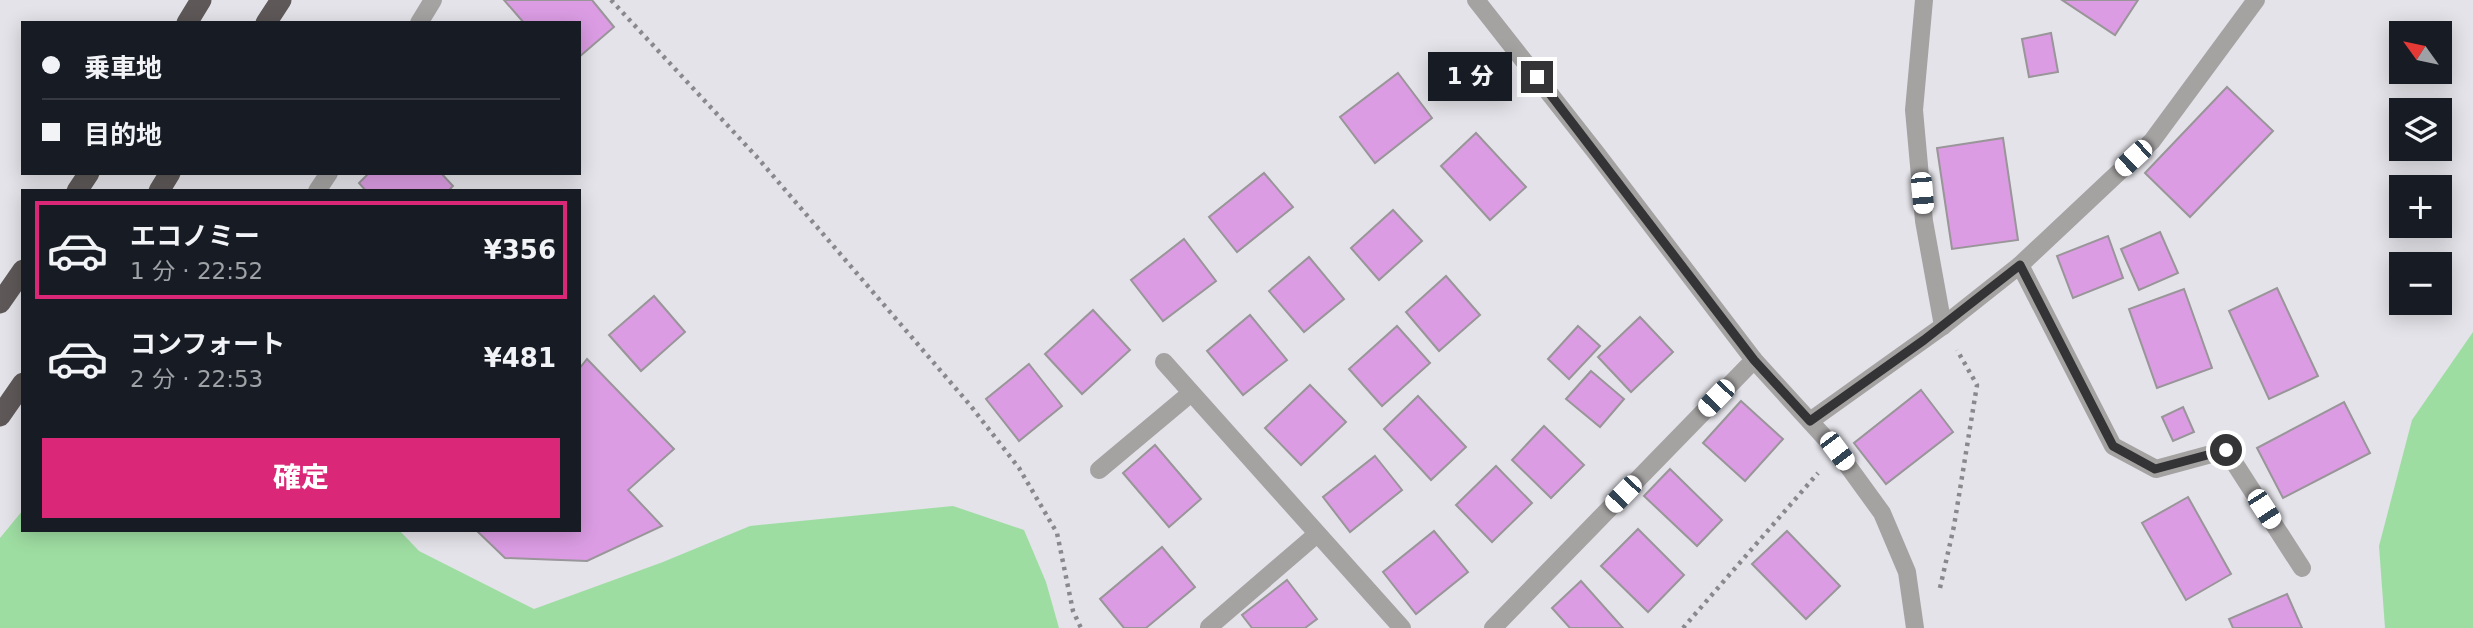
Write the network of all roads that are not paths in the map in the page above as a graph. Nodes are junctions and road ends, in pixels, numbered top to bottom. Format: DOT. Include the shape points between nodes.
graph roads {
  1 [pos="201,0"];
  2 [pos="281,0"];
  3 [pos="433,0"];
  4 [pos="1476,0"];
  5 [pos="1924,0"];
  6 [pos="2256,0"];
  7 [pos="188,21"];
  8 [pos="267,21"];
  9 [pos="420,21"];
  10 [pos="2020,265"];
  11 [pos="21,273"];
  12 [pos="0,303"];
  13 [pos="1943,326"];
  14 [pos="1754,360"];
  15 [pos="1164,362"];
  16 [pos="21,386"];
  17 [pos="1191,393"];
  18 [pos="0,416"];
  19 [pos="1810,421"];
  20 [pos="1099,470"];
  21 [pos="1317,534"];
  22 [pos="2302,568"];
  23 [pos="1209,627"];
  24 [pos="1402,628"];
  25 [pos="1493,628"];
  26 [pos="1915,628"];
  1 -- 7 [label="highway"];
  2 -- 8 [label="highway"];
  3 -- 9 [label="street"];
  4 -- 14 [label="street"];
  5 -- 13 [label="street" via="1914,110 1924,221"];
  6 -- 10 [label="street" via="2152,141"];
  10 -- 13 [label="street"];
  10 -- 22 [label="street" via="2113,446 2155,469 2226,450"];
  11 -- 12 [label="highway"];
  13 -- 19 [label="street"];
  14 -- 19 [label="street"];
  14 -- 25 [label="street"];
  15 -- 17 [label="street"];
  16 -- 18 [label="highway"];
  17 -- 20 [label="street"];
  17 -- 21 [label="street"];
  19 -- 26 [label="street" via="1882,513 1907,572"];
  21 -- 23 [label="street"];
  21 -- 24 [label="street"];
}
